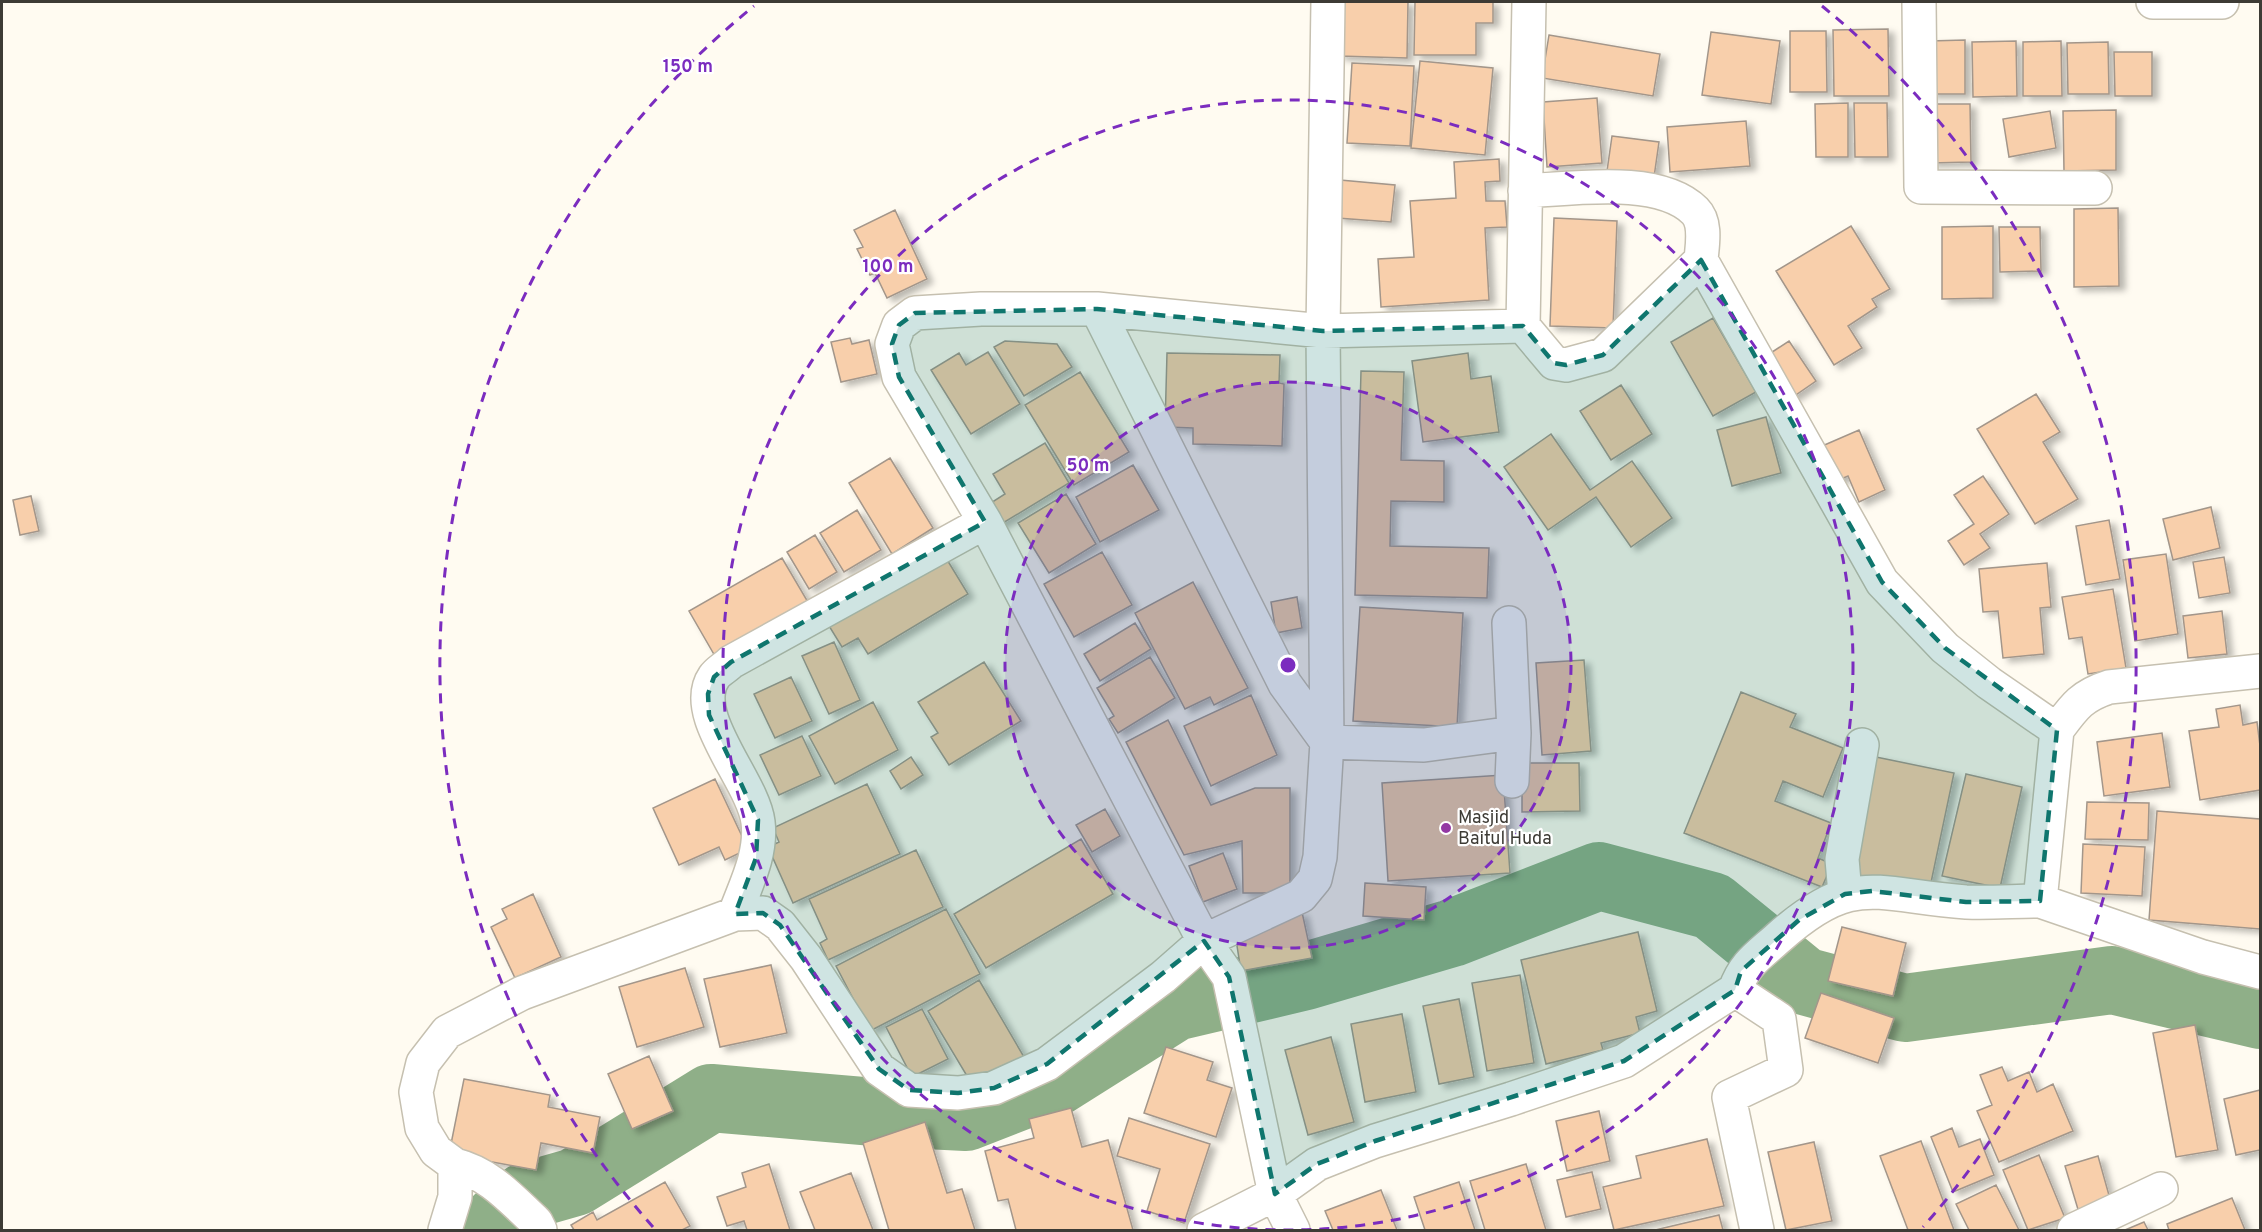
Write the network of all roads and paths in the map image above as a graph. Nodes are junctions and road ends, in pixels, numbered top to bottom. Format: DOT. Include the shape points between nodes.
graph roads {
  1 [pos="1328,2"];
  2 [pos="1529,2"];
  3 [pos="1919,2"];
  4 [pos="2152,2"];
  5 [pos="2222,2"];
  6 [pos="2095,188"];
  7 [pos="1525,190"];
  8 [pos="1701,260"];
  9 [pos="1097,309"];
  10 [pos="1523,326"];
  11 [pos="1323,331"];
  12 [pos="985,522"];
  13 [pos="1509,623"];
  14 [pos="2260,671"];
  15 [pos="2057,730"];
  16 [pos="1514,733"];
  17 [pos="1327,742"];
  18 [pos="1862,745"];
  19 [pos="1512,781"];
  20 [pos="1845,894"];
  21 [pos="2040,901"];
  22 [pos="735,914"];
  23 [pos="1204,941"];
  24 [pos="2260,972"];
  25 [pos="1738,981"];
  26 [pos="454,1165"];
  27 [pos="2161,1189"];
  28 [pos="1275,1194"];
  29 [pos="538,1226"];
  30 [pos="445,1230"];
  31 [pos="1204,1230"];
  32 [pos="1293,1230"];
  33 [pos="1757,1230"];
  34 [pos="2074,1230"];
  1 -- 11 [label="street"];
  2 -- 7 [label="street"];
  3 -- 6 [label="street" via="1921,188"];
  4 -- 5 [label="street"];
  7 -- 8 [label="street" via="1639,188 1671,197 1696,212 1703,232"];
  7 -- 10 [label="street"];
  8 -- 10 [label="street" via="1603,355 1566,365 1554,363"];
  8 -- 15 [label="street" via="1882,582 1945,648"];
  9 -- 11 [label="street"];
  9 -- 12 [label="street" via="915,313 898,325 892,344 898,377"];
  9 -- 17 [label="street" via="1286,684"];
  10 -- 11 [label="street"];
  11 -- 17 [label="street"];
  12 -- 22 [label="street" via="731,662 714,677 708,694 709,715 758,820 756,858"];
  12 -- 23 [label="street"];
  13 -- 16 [label="street"];
  14 -- 15 [label="street" via="2109,687 2089,694"];
  15 -- 21 [label="street"];
  16 -- 17 [label="street" via="1424,745"];
  16 -- 19 [label="street"];
  17 -- 23 [label="street" via="1320,858 1315,879 1301,896"];
  18 -- 20 [label="street" via="1842,859"];
  20 -- 21 [label="street" via="1872,891 1966,902"];
  20 -- 25 [label="street" via="1799,920"];
  21 -- 24 [label="street" via="2203,957"];
  22 -- 23 [label="street" via="762,914 780,925 879,1069 909,1090 958,1093 994,1088 1047,1064 1163,977"];
  22 -- 26 [label="street" via="522,993 447,1032 423,1064 417,1092 422,1128 435,1151"];
  23 -- 28 [label="street" via="1229,976"];
  25 -- 28 [label="street" via="1624,1061 1376,1141 1317,1164"];
  25 -- 33 [label="street" via="1779,1019 1786,1070 1730,1097"];
  26 -- 29 [label="street" via="492,1180"];
  26 -- 30 [label="street" via="455,1197"];
  27 -- 34 [label="street"];
  28 -- 31 [label="street"];
  28 -- 32 [label="street"];
}
